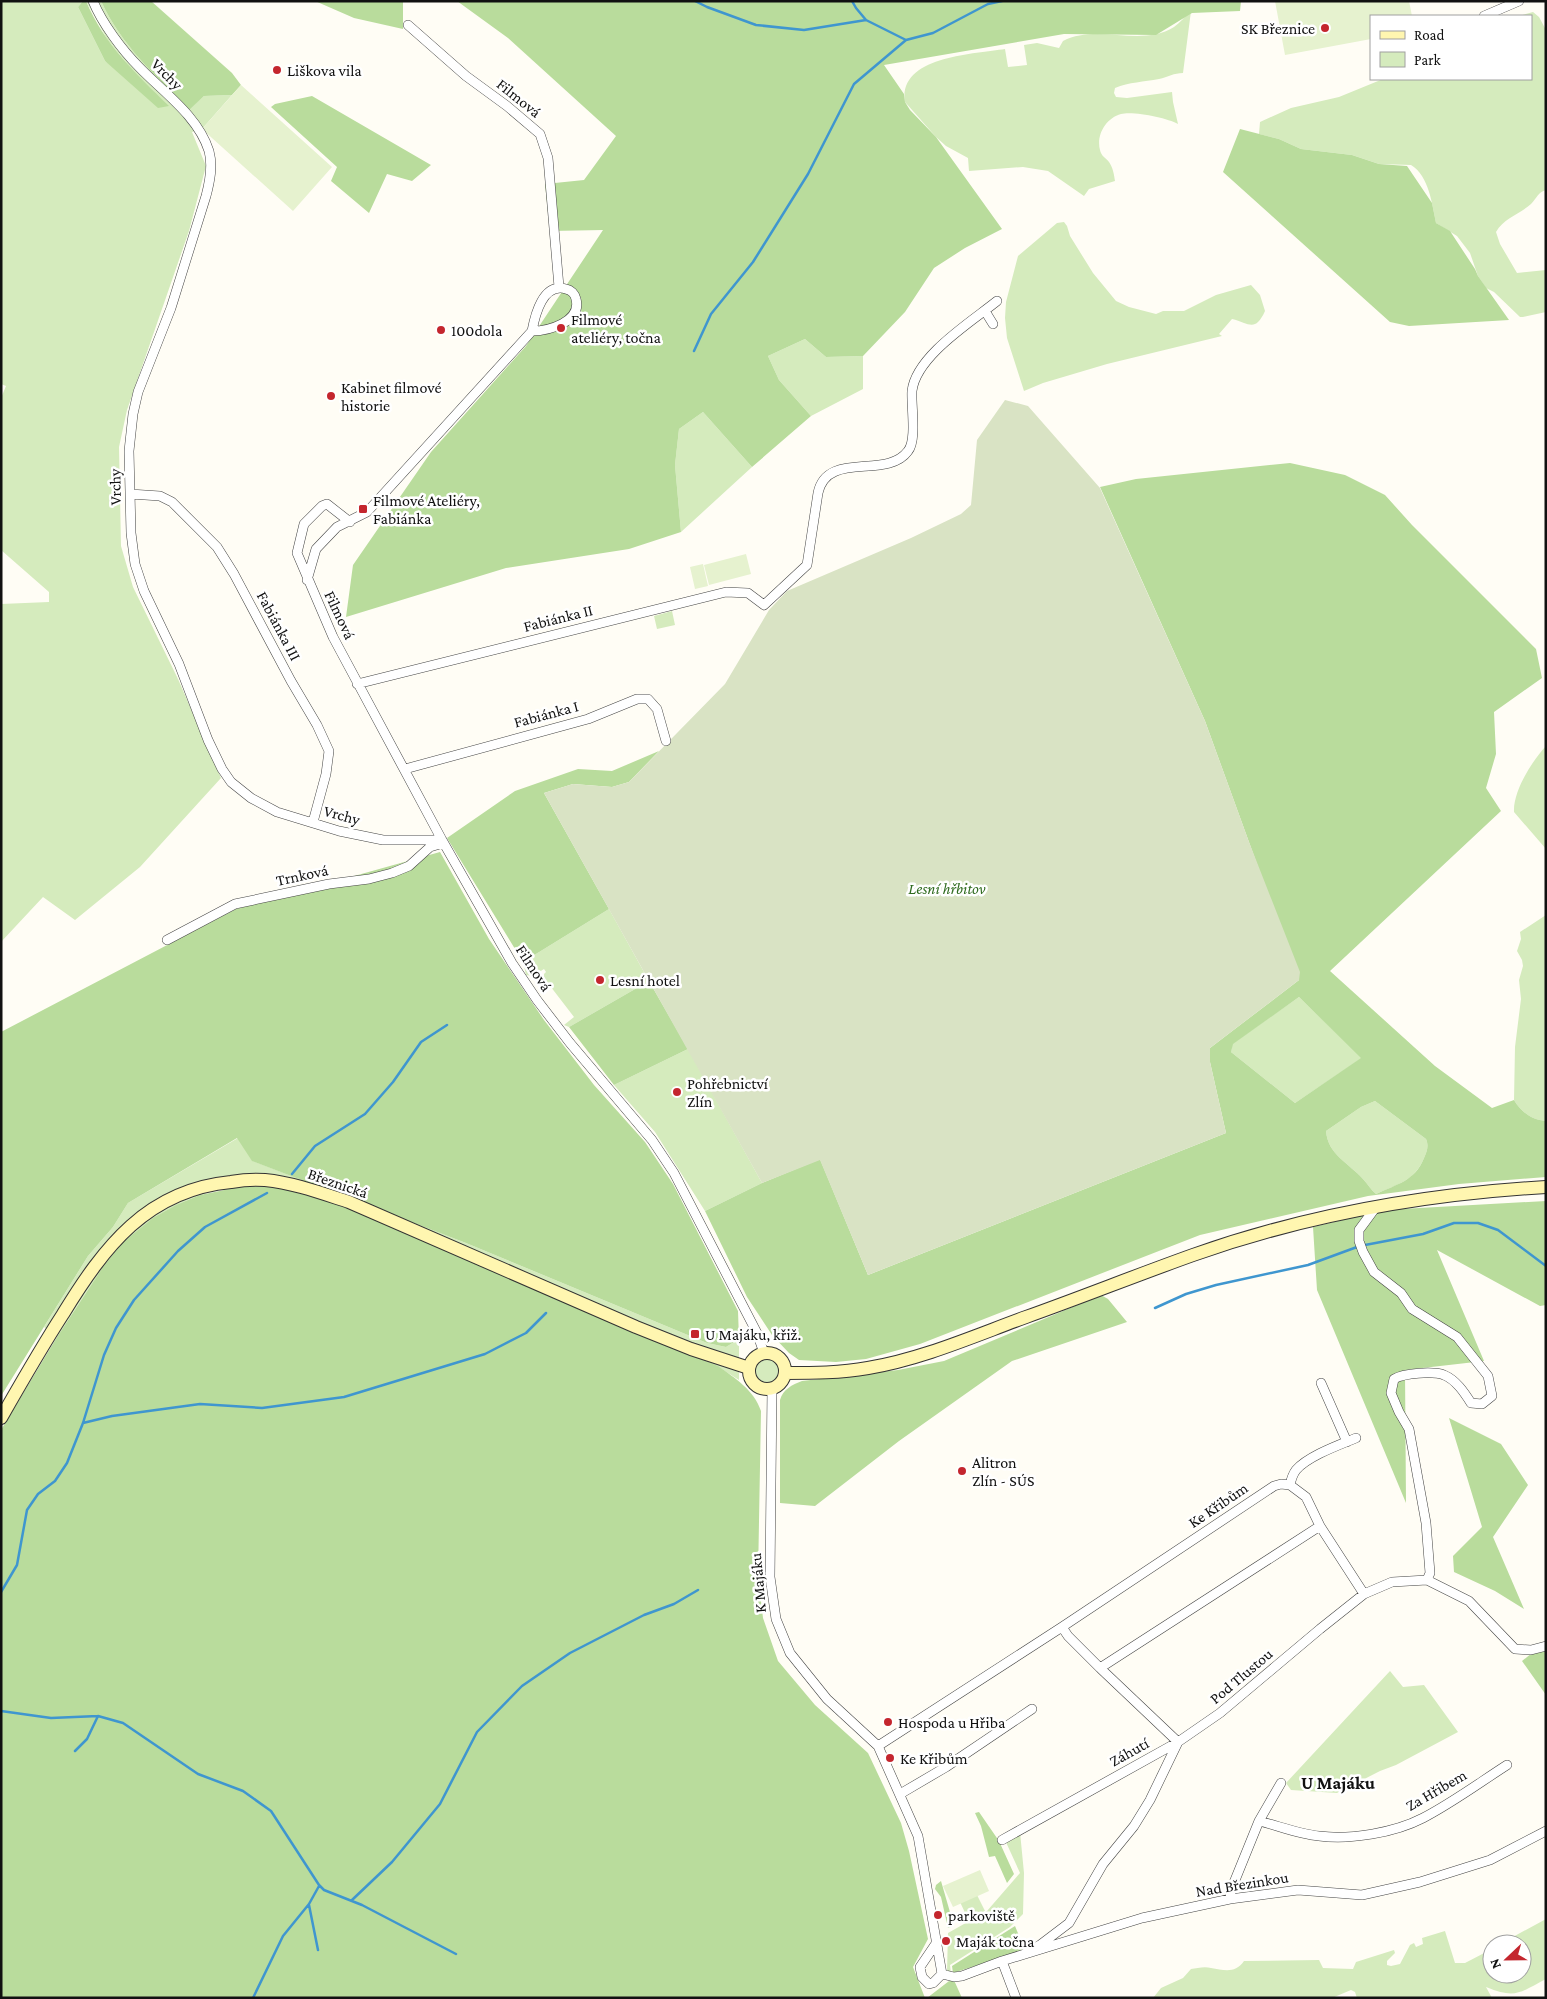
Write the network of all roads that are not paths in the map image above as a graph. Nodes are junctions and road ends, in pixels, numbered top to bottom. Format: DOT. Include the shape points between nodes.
graph roads {
  1 [pos="93,1"];
  2 [pos="1519,1"];
  3 [pos="1486,15"];
  4 [pos="408,26"];
  5 [pos="559,287"];
  6 [pos="997,301"];
  7 [pos="985,311"];
  8 [pos="993,324"];
  9 [pos="532,331"];
  10 [pos="130,494"];
  11 [pos="350,522"];
  12 [pos="307,580"];
  13 [pos="358,684"];
  14 [pos="666,741"];
  15 [pos="405,768"];
  16 [pos="313,822"];
  17 [pos="443,842"];
  18 [pos="167,940"];
  19 [pos="1546,1187"];
  20 [pos="1376,1207"];
  21 [pos="764,1353"];
  22 [pos="749,1368"];
  23 [pos="785,1373"];
  24 [pos="1321,1383"];
  25 [pos="772,1388"];
  26 [pos="1,1418"];
  27 [pos="1356,1438"];
  28 [pos="1347,1442"];
  29 [pos="1290,1485"];
  30 [pos="1320,1526"];
  31 [pos="1427,1580"];
  32 [pos="1364,1594"];
  33 [pos="1062,1626"];
  34 [pos="1546,1646"];
  35 [pos="1100,1668"];
  36 [pos="1032,1709"];
  37 [pos="1178,1742"];
  38 [pos="878,1746"];
  39 [pos="1507,1765"];
  40 [pos="1281,1783"];
  41 [pos="900,1794"];
  42 [pos="1259,1822"];
  43 [pos="1546,1832"];
  44 [pos="1002,1840"];
  45 [pos="1230,1899"];
  46 [pos="937,1942"];
  47 [pos="1024,1954"];
  48 [pos="1002,1961"];
  49 [pos="942,1974"];
  50 [pos="1016,1998"];
  1 -- 10 [label="street, Vrchy" via="136,65 196,126 211,163 211,179 171,308 138,392 129,451"];
  2 -- 3 [label="street"];
  4 -- 5 [label="street, Filmová" via="540,134 548,158"];
  5 -- 9 [label="street, Filmová" via="553,288 542,299"];
  5 -- 9 [label="street" via="574,294 576,301 572,315 564,324"];
  6 -- 7 [label="street"];
  7 -- 8 [label="street"];
  7 -- 13 [label="street, Fabiánka II" via="935,352 917,375 912,390 912,443 908,451 898,460 834,471 821,482 807,565 764,605 748,593 726,592"];
  9 -- 11 [label="street, Filmová" via="367,512"];
  10 -- 16 [label="street, Vrchy" via="133,549 144,591 179,664 222,769 231,782 251,798 277,812"];
  10 -- 16 [label="street, Fabiánka III" via="160,496 172,502 217,547 234,574 329,751"];
  11 -- 12 [label="street, Filmová" via="337,527 316,549"];
  11 -- 12 [label="street, Filmová" via="327,504 304,524 297,553"];
  12 -- 13 [label="street, Filmová"];
  13 -- 15 [label="street, Filmová"];
  14 -- 15 [label="street, Fabiánka I" via="657,709 648,699 637,699 588,719"];
  15 -- 17 [label="street, Filmová"];
  16 -- 17 [label="street, Vrchy" via="384,840"];
  17 -- 18 [label="street, Trnková" via="430,848 409,866 392,873 235,904"];
  17 -- 21 [label="street, Filmová" via="537,1000 652,1140 674,1173 757,1333"];
  19 -- 20 [label="main road" via="1465,1194"];
  20 -- 23 [label="main road" via="1240,1240 903,1361 843,1372"];
  20 -- 31 [label="street" via="1360,1230 1363,1252 1374,1272 1401,1293 1412,1309 1457,1337 1488,1376 1492,1396 1482,1404 1471,1403 1463,1390 1443,1375 1402,1374 1394,1380 1391,1393 1409,1429 1426,1522 1430,1573"];
  21 -- 22 [label="main road" via="754,1359"];
  21 -- 23 [label="main road" via="778,1357"];
  22 -- 25 [label="main road" via="755,1384"];
  22 -- 26 [label="main road, Březnická" via="636,1327 349,1202 300,1186 250,1180 194,1188 157,1206 115,1240 74,1296"];
  23 -- 25 [label="main road" via="782,1381"];
  24 -- 28 [label="street"];
  25 -- 38 [label="street, K Majáku" via="770,1577 776,1619 790,1653 827,1699"];
  27 -- 28 [label="street"];
  28 -- 29 [label="street" via="1299,1467"];
  29 -- 30 [label="street" via="1306,1497"];
  29 -- 33 [label="street, Ke Křibům" via="1274,1486"];
  30 -- 32 [label="street"];
  30 -- 35 [label="street"];
  31 -- 32 [label="street, Pod Tlustou" via="1392,1582"];
  31 -- 34 [label="street, Pod Tlustou" via="1469,1601 1515,1649 1531,1650"];
  32 -- 37 [label="street, Pod Tlustou" via="1220,1713"];
  33 -- 35 [label="street, Záhutí"];
  33 -- 38 [label="street, Ke Křibům"];
  35 -- 37 [label="street, Záhutí"];
  36 -- 41 [label="street"];
  37 -- 44 [label="street, Záhutí"];
  37 -- 47 [label="street, Pod Tlustou" via="1138,1820 1103,1864 1069,1923"];
  38 -- 41 [label="street, K Majáku"];
  39 -- 42 [label="street, Za Hřibem" via="1423,1818 1384,1831 1326,1837"];
  40 -- 42 [label="street"];
  41 -- 46 [label="street, K Majáku" via="918,1836"];
  42 -- 45 [label="street"];
  43 -- 45 [label="street, Nad Březinkou" via="1490,1860 1420,1882 1362,1895 1298,1890"];
  45 -- 47 [label="street, Nad Březinkou" via="1142,1918"];
  46 -- 49 [label="street, K Majáku"];
  46 -- 49 [label="street, Nad Březinkou" via="920,1967 922,1977 929,1984"];
  47 -- 48 [label="street, Nad Březinkou"];
  48 -- 49 [label="street, Nad Březinkou" via="954,1978"];
  48 -- 50 [label="street"];
}
